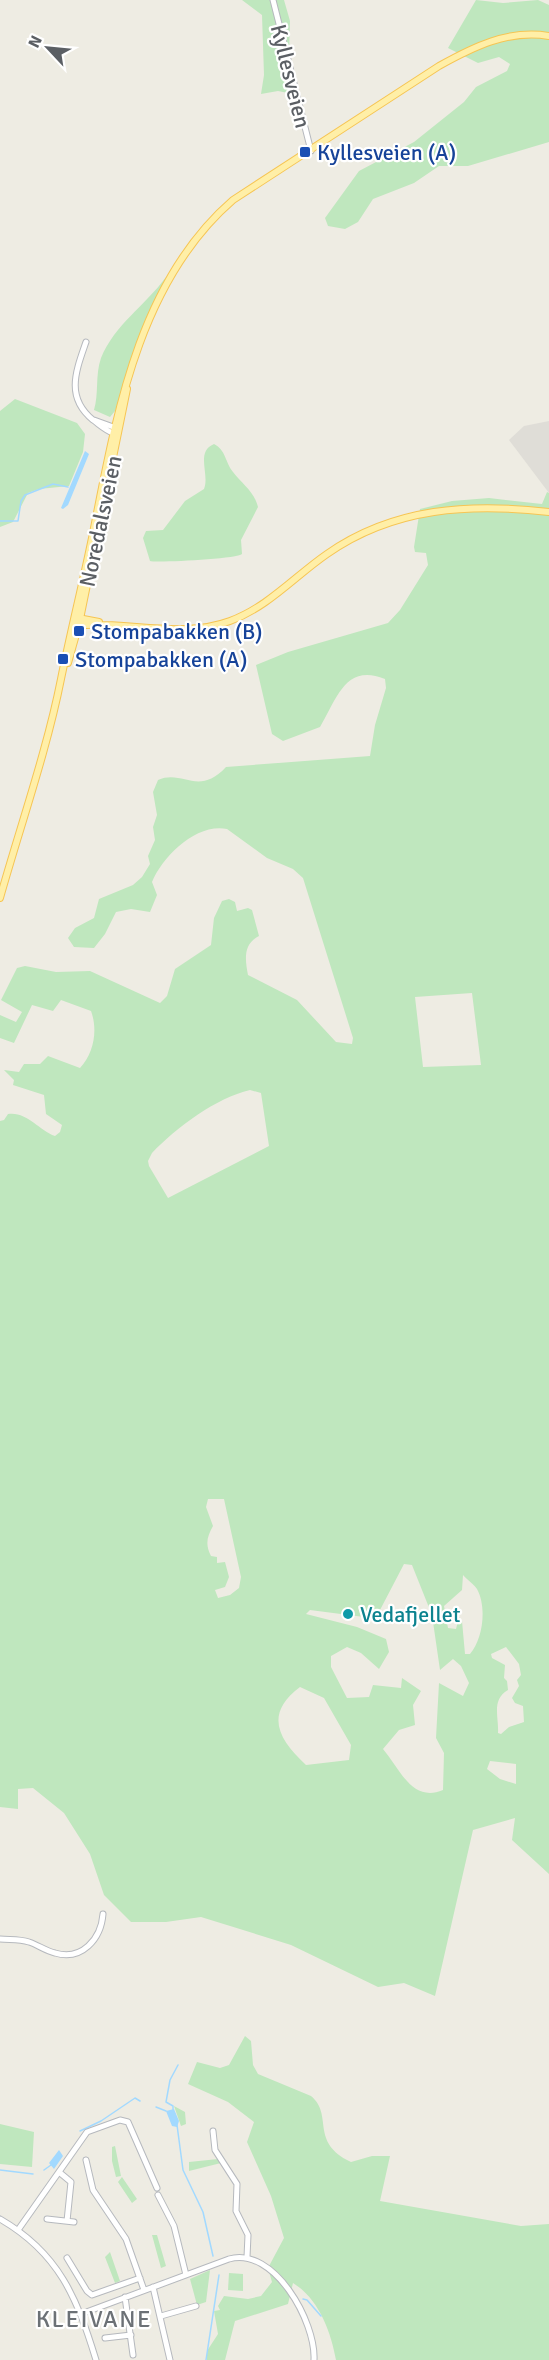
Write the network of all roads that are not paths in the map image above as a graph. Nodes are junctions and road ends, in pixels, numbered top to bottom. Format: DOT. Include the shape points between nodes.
graph roads {
  1 [pos="273,0"];
  2 [pos="549,36"];
  3 [pos="311,151"];
  4 [pos="86,342"];
  5 [pos="116,430"];
  6 [pos="549,512"];
  7 [pos="78,620"];
  8 [pos="0,898"];
  9 [pos="103,1914"];
  10 [pos="0,1939"];
  11 [pos="213,2131"];
  12 [pos="86,2160"];
  13 [pos="59,2172"];
  14 [pos="0,2219"];
  15 [pos="47,2219"];
  16 [pos="67,2221"];
  17 [pos="74,2222"];
  18 [pos="18,2230"];
  19 [pos="247,2257"];
  20 [pos="67,2258"];
  21 [pos="186,2275"];
  22 [pos="140,2278"];
  23 [pos="153,2287"];
  24 [pos="144,2290"];
  25 [pos="125,2297"];
  26 [pos="196,2306"];
  27 [pos="81,2314"];
  28 [pos="161,2316"];
  29 [pos="131,2335"];
  30 [pos="105,2338"];
  31 [pos="134,2355"];
  32 [pos="96,2360"];
  33 [pos="170,2360"];
  34 [pos="314,2360"];
  1 -- 3 [label="street, Kyllesveien"];
  2 -- 3 [label="main road, Noredalsveien" via="512,36 469,50"];
  3 -- 5 [label="main road, Noredalsveien" via="242,194 210,224 159,301 139,343"];
  4 -- 5 [label="street, Noredalsveien" via="77,369 76,396 84,413"];
  5 -- 7 [label="main road, Noredalsveien"];
  6 -- 7 [label="main road" via="477,506 423,512 376,527 341,545 267,601 229,621 189,629"];
  7 -- 8 [label="main road, Noredalsveien"];
  9 -- 10 [label="street" via="97,1938 74,1954 58,1954 30,1942"];
  11 -- 19 [label="street" via="215,2150 237,2184 236,2211 249,2235"];
  12 -- 22 [label="street" via="93,2190 120,2228"];
  13 -- 16 [label="street" via="71,2182"];
  13 -- 18 [label="street"];
  13 -- 21 [label="street" via="87,2132 123,2119 128,2122 174,2226"];
  14 -- 18 [label="street"];
  15 -- 16 [label="street"];
  16 -- 17 [label="street"];
  18 -- 27 [label="street" via="54,2264"];
  19 -- 21 [label="street" via="229,2259"];
  19 -- 34 [label="street" via="266,2266 297,2300"];
  20 -- 22 [label="street" via="91,2298"];
  21 -- 23 [label="street"];
  22 -- 24 [label="street"];
  23 -- 24 [label="street"];
  23 -- 28 [label="street"];
  24 -- 25 [label="street"];
  25 -- 27 [label="street"];
  25 -- 29 [label="street"];
  26 -- 28 [label="street"];
  27 -- 32 [label="street"];
  28 -- 33 [label="street"];
  29 -- 30 [label="street"];
  29 -- 31 [label="street"];
}
